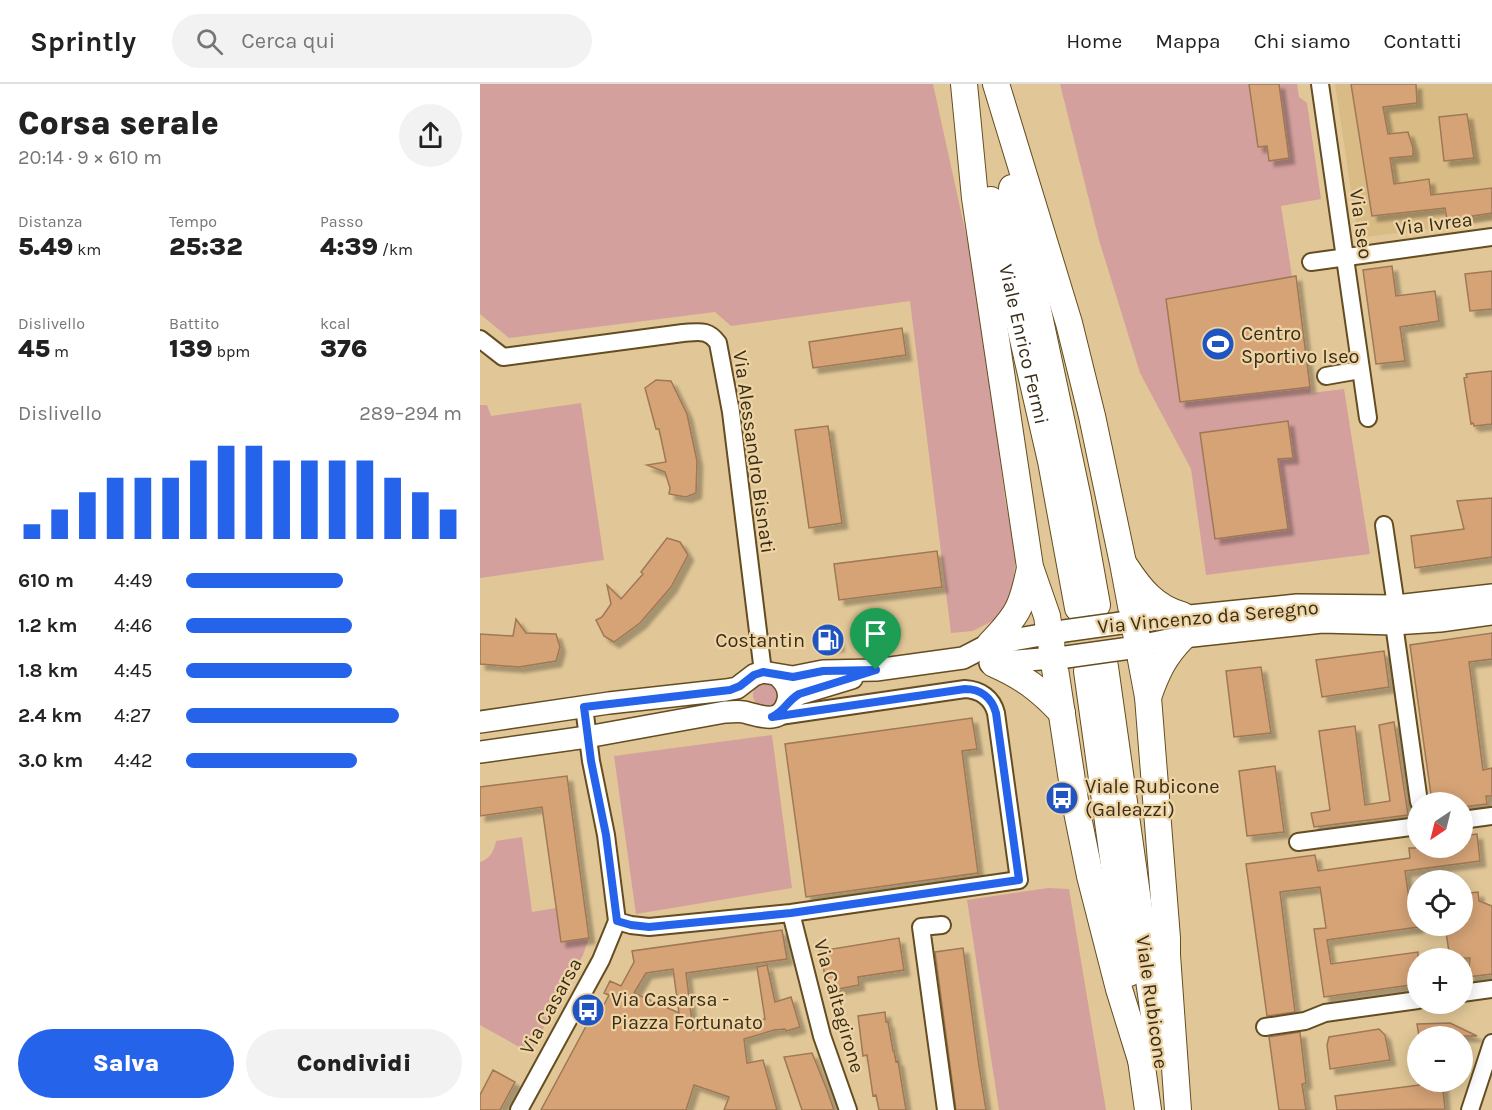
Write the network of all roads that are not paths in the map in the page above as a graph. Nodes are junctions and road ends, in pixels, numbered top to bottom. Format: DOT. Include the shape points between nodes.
graph roads {
  1 [pos="965,84"];
  2 [pos="995,84"];
  3 [pos="1320,84"];
  4 [pos="1492,237"];
  5 [pos="1344,257"];
  6 [pos="1311,261"];
  7 [pos="480,339"];
  8 [pos="1360,370"];
  9 [pos="1326,376"];
  10 [pos="1368,418"];
  11 [pos="1384,525"];
  12 [pos="1123,563"];
  13 [pos="1030,567"];
  14 [pos="1492,594"];
  15 [pos="1492,614"];
  16 [pos="1395,615"];
  17 [pos="1127,622"];
  18 [pos="1183,626"];
  19 [pos="1050,633"];
  20 [pos="1130,648"];
  21 [pos="992,654"];
  22 [pos="1078,663"];
  23 [pos="876,670"];
  24 [pos="762,676"];
  25 [pos="1148,697"];
  26 [pos="788,701"];
  27 [pos="584,707"];
  28 [pos="1062,713"];
  29 [pos="762,716"];
  30 [pos="480,722"];
  31 [pos="587,736"];
  32 [pos="480,752"];
  33 [pos="1418,792"];
  34 [pos="1492,816"];
  35 [pos="1473,819"];
  36 [pos="1407,827"];
  37 [pos="1298,842"];
  38 [pos="1128,894"];
  39 [pos="791,913"];
  40 [pos="617,921"];
  41 [pos="942,925"];
  42 [pos="1492,989"];
  43 [pos="1473,992"];
  44 [pos="1407,1002"];
  45 [pos="1265,1027"];
  46 [pos="1492,1043"];
  47 [pos="1141,1060"];
  48 [pos="519,1110"];
  49 [pos="848,1110"];
  50 [pos="946,1110"];
  51 [pos="1148,1110"];
  52 [pos="1166,1110"];
  53 [pos="1178,1110"];
  54 [pos="1470,1110"];
  1 -- 2 [label="highway, Viale Enrico Fermi" via="1087,606 1078,499 1012,186"];
  1 -- 13 [label="highway" via="975,198"];
  2 -- 12 [label="highway" via="1069,323"];
  3 -- 5 [label="street, Via Iseo"];
  4 -- 5 [label="street, Via Ivrea"];
  5 -- 6 [label="street, Via Ivrea"];
  5 -- 8 [label="street, Via Iseo"];
  7 -- 24 [label="street, Via Alessandro Bisnati" via="503,357 683,333 704,331 712,335 718,343 730,412"];
  8 -- 9 [label="street"];
  8 -- 10 [label="street, Via Iseo"];
  11 -- 16 [label="street"];
  12 -- 17 [label="highway"];
  12 -- 18 [label="highway" via="1138,586"];
  13 -- 19 [label="highway"];
  13 -- 21 [label="highway" via="1025,595"];
  14 -- 16 [label="main road, Via Vincenzo da Seregno"];
  15 -- 16 [label="main road, Via Vincenzo da Seregno" via="1440,621"];
  16 -- 18 [label="main road, Via Vincenzo da Seregno" via="1322,622"];
  16 -- 33 [label="street"];
  17 -- 18 [label="main road, Via Vincenzo da Seregno"];
  17 -- 19 [label="main road, Via Vincenzo da Seregno, bridge"];
  17 -- 20 [label="highway"];
  18 -- 20 [label="main road, Via Vincenzo da Seregno"];
  18 -- 25 [label="highway" via="1161,663"];
  19 -- 21 [label="main road, Via Vincenzo da Seregno"];
  19 -- 22 [label="highway"];
  20 -- 22 [label="main road, Via Vincenzo da Seregno, bridge"];
  20 -- 25 [label="highway"];
  21 -- 22 [label="main road, Via Vincenzo da Seregno"];
  21 -- 23 [label="main road, Via Vincenzo da Seregno"];
  21 -- 28 [label="highway"];
  22 -- 28 [label="highway"];
  22 -- 38 [label="highway"];
  23 -- 24 [label="main road, Via Vincenzo da Seregno"];
  23 -- 26 [label="main road, Via Vincenzo da Seregno"];
  24 -- 26 [label="main road" via="786,686"];
  24 -- 27 [label="main road, Via Vincenzo da Seregno" via="726,690"];
  24 -- 29 [label="main road" via="742,690 746,709"];
  25 -- 53 [label="highway"];
  26 -- 29 [label="main road, Via Vincenzo da Seregno" via="780,713"];
  27 -- 30 [label="main road, Via Vincenzo da Seregno"];
  27 -- 31 [label="street"];
  28 -- 47 [label="highway" via="1090,876"];
  29 -- 31 [label="main road" via="725,712"];
  29 -- 39 [label="street" via="965,689 983,693 996,713 1019,880"];
  31 -- 32 [label="main road"];
  31 -- 40 [label="street"];
  34 -- 35 [label="street"];
  36 -- 37 [label="street"];
  38 -- 47 [label="highway, Viale Rubicone"];
  38 -- 52 [label="highway, Viale Rubicone"];
  39 -- 40 [label="street" via="649,927"];
  39 -- 49 [label="street, Via Caltagirone" via="822,1036"];
  40 -- 48 [label="street, Via Casarsa" via="601,960"];
  41 -- 50 [label="street" via="921,927"];
  42 -- 43 [label="street"];
  44 -- 45 [label="street" via="1325,1013 1305,1021"];
  46 -- 54 [label="street"];
  47 -- 51 [label="highway, Viale Rubicone"];
}
